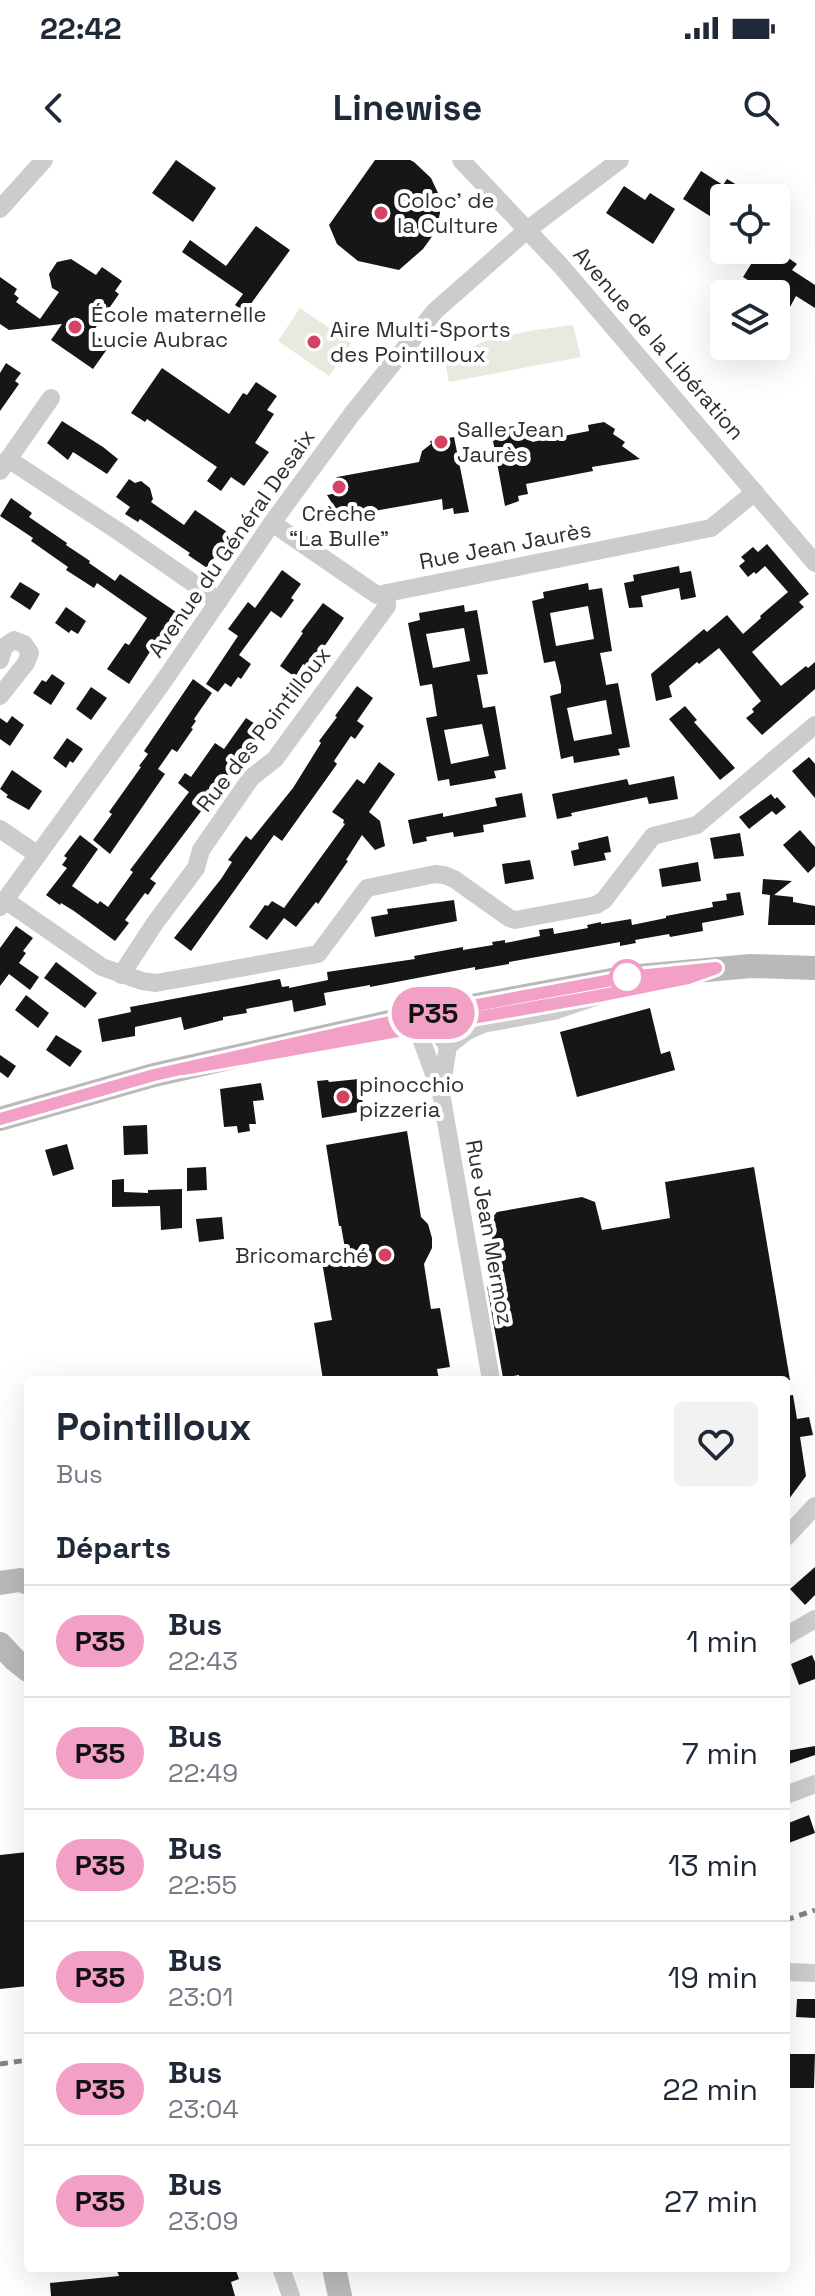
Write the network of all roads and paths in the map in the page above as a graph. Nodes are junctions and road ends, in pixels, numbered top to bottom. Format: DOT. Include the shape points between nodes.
graph roads {
  1 [pos="44,160"];
  2 [pos="461,160"];
  3 [pos="620,160"];
  4 [pos="0,209"];
  5 [pos="527,230"];
  6 [pos="51,398"];
  7 [pos="4,465"];
  8 [pos="755,492"];
  9 [pos="272,523"];
  10 [pos="815,563"];
  11 [pos="387,593"];
  12 [pos="219,601"];
  13 [pos="0,660"];
  14 [pos="0,696"];
  15 [pos="815,725"];
  16 [pos="0,829"];
  17 [pos="38,855"];
  18 [pos="3,903"];
  19 [pos="716,968"];
  20 [pos="815,968"];
  21 [pos="121,975"];
  22 [pos="598,996"];
  23 [pos="423,1021"];
  24 [pos="448,1046"];
  25 [pos="441,1093"];
  26 [pos="0,1119"];
  27 [pos="490,1376"];
  28 [pos="815,1506"];
  29 [pos="790,1533"];
  30 [pos="0,1564"];
  31 [pos="16,1582"];
  32 [pos="815,1619"];
  33 [pos="790,1634"];
  34 [pos="0,1644"];
  35 [pos="24,1668"];
  36 [pos="815,1784"];
  37 [pos="790,1793"];
  38 [pos="790,1972"];
  39 [pos="815,1973"];
  40 [pos="282,2272"];
  41 [pos="335,2272"];
  42 [pos="291,2296"];
  43 [pos="340,2296"];
  1 -- 4 [label="street"];
  2 -- 5 [label="street, Avenue de la Libération"];
  3 -- 5 [label="street, Avenue du Général Desaix"];
  5 -- 8 [label="street, Avenue de la Libération"];
  5 -- 9 [label="street, Avenue du Général Desaix" via="435,311"];
  6 -- 7 [label="street"];
  7 -- 12 [label="street" via="121,533"];
  8 -- 10 [label="street, Avenue de la Libération"];
  8 -- 11 [label="street, Rue Jean Jaurès" via="711,528"];
  9 -- 11 [label="street" via="377,595"];
  9 -- 12 [label="street, Avenue du Général Desaix"];
  11 -- 21 [label="street, Rue des Pointilloux" via="387,606 275,759 251,778"];
  12 -- 17 [label="street, Avenue du Général Desaix"];
  13 -- 14 [label="street" via="4,647 14,640 30,653"];
  15 -- 21 [label="street" via="697,825 653,836 596,905 515,920 454,879 435,874 367,888 318,954 172,982"];
  16 -- 17 [label="street"];
  17 -- 18 [label="street, Avenue du Général Desaix"];
  18 -- 21 [label="street"];
  19 -- 20 [label="main road"];
  19 -- 22 [label="main road"];
  19 -- 23 [label="main road" via="628,977"];
  22 -- 23 [label="main road"];
  22 -- 24 [label="street" via="554,1011 483,1024"];
  23 -- 24 [label="street"];
  23 -- 25 [label="street, Rue Jean Mermoz"];
  23 -- 26 [label="main road" via="154,1075"];
  24 -- 25 [label="street, Rue Jean Mermoz"];
  25 -- 27 [label="street, Rue Jean Mermoz"];
  28 -- 29 [label="street"];
  30 -- 31 [label="main road"];
  32 -- 33 [label="street"];
  34 -- 35 [label="main road"];
  36 -- 37 [label="street"];
  38 -- 39 [label="street"];
  40 -- 42 [label="street"];
  41 -- 43 [label="main road"];
}
